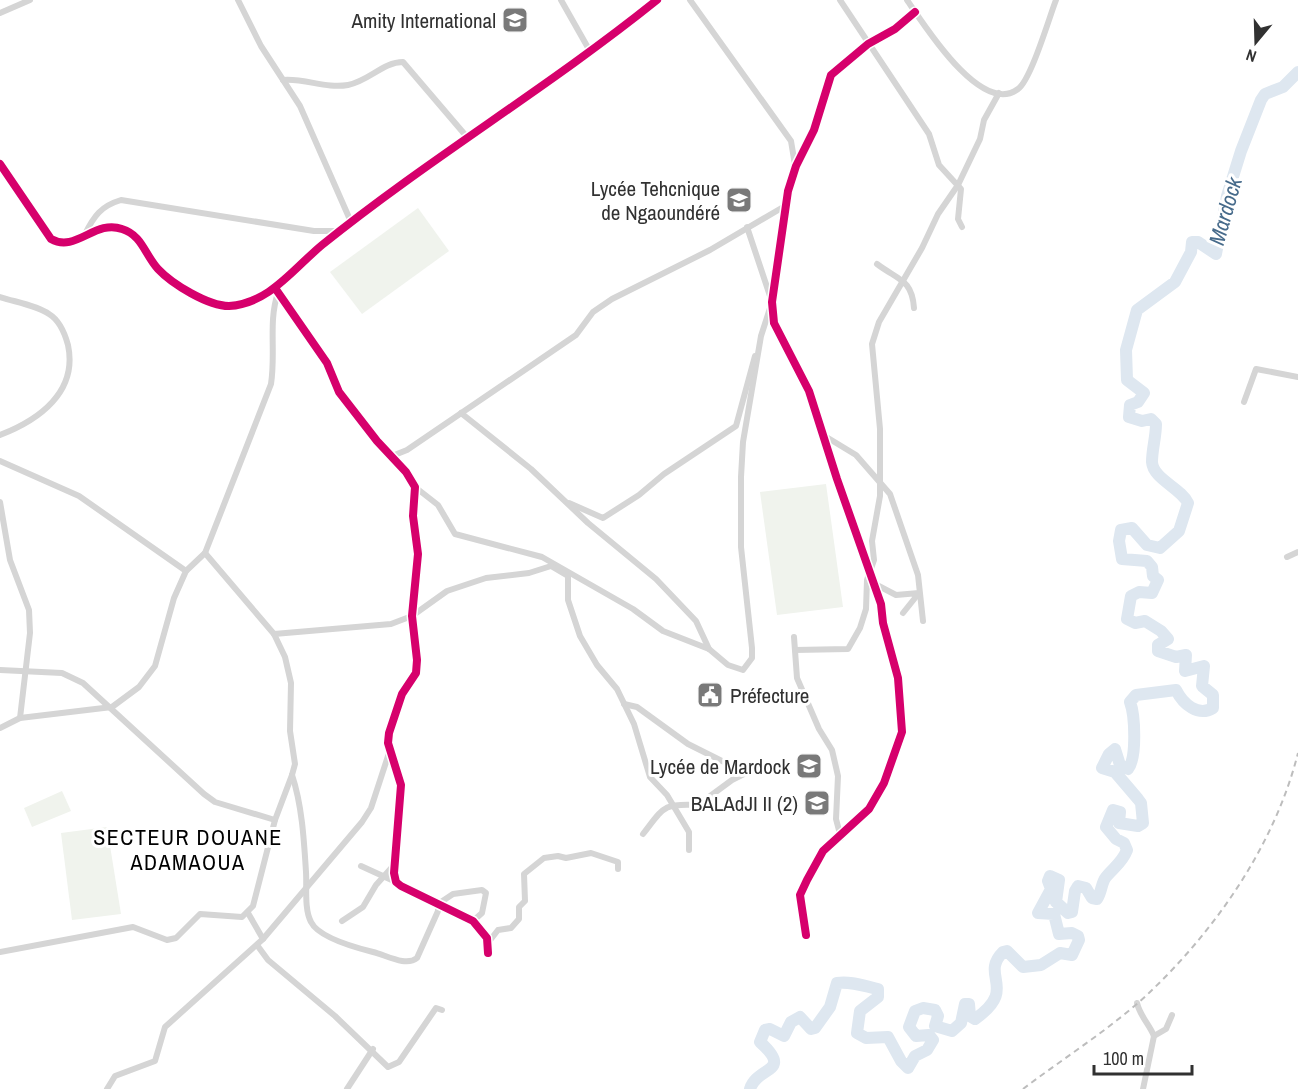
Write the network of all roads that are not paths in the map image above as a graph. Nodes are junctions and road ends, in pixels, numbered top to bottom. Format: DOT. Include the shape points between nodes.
graph roads {
  1 [pos="30,0"];
  2 [pos="238,0"];
  3 [pos="561,0"];
  4 [pos="657,0"];
  5 [pos="690,0"];
  6 [pos="840,0"];
  7 [pos="907,0"];
  8 [pos="1056,0"];
  9 [pos="915,12"];
  10 [pos="0,13"];
  11 [pos="868,44"];
  12 [pos="591,52"];
  13 [pos="283,80"];
  14 [pos="999,93"];
  15 [pos="467,137"];
  16 [pos="0,164"];
  17 [pos="796,166"];
  18 [pos="958,184"];
  19 [pos="785,206"];
  20 [pos="351,222"];
  21 [pos="747,227"];
  22 [pos="962,227"];
  23 [pos="340,231"];
  24 [pos="85,234"];
  25 [pos="877,264"];
  26 [pos="902,280"];
  27 [pos="276,290"];
  28 [pos="0,297"];
  29 [pos="772,302"];
  30 [pos="914,308"];
  31 [pos="761,336"];
  32 [pos="1298,377"];
  33 [pos="1244,402"];
  34 [pos="461,413"];
  35 [pos="823,434"];
  36 [pos="0,435"];
  37 [pos="392,456"];
  38 [pos="0,461"];
  39 [pos="880,484"];
  40 [pos="415,487"];
  41 [pos="561,498"];
  42 [pos="0,502"];
  43 [pos="1298,552"];
  44 [pos="205,554"];
  45 [pos="1287,557"];
  46 [pos="186,571"];
  47 [pos="870,571"];
  48 [pos="874,584"];
  49 [pos="919,593"];
  50 [pos="903,613"];
  51 [pos="412,616"];
  52 [pos="923,621"];
  53 [pos="274,634"];
  54 [pos="794,637"];
  55 [pos="709,649"];
  56 [pos="795,650"];
  57 [pos="0,670"];
  58 [pos="26,671"];
  59 [pos="624,704"];
  60 [pos="112,707"];
  61 [pos="20,718"];
  62 [pos="0,728"];
  63 [pos="390,750"];
  64 [pos="292,775"];
  65 [pos="672,805"];
  66 [pos="274,820"];
  67 [pos="643,834"];
  68 [pos="841,838"];
  69 [pos="689,850"];
  70 [pos="394,865"];
  71 [pos="361,866"];
  72 [pos="618,869"];
  73 [pos="384,875"];
  74 [pos="396,882"];
  75 [pos="306,887"];
  76 [pos="438,904"];
  77 [pos="248,914"];
  78 [pos="342,921"];
  79 [pos="473,921"];
  80 [pos="806,935"];
  81 [pos="487,938"];
  82 [pos="263,939"];
  83 [pos="257,945"];
  84 [pos="0,952"];
  85 [pos="488,953"];
  86 [pos="1137,1003"];
  87 [pos="442,1010"];
  88 [pos="1172,1015"];
  89 [pos="1154,1036"];
  90 [pos="373,1049"];
  91 [pos="106,1089"];
  92 [pos="347,1089"];
  93 [pos="1143,1089"];
  1 -- 10 [label="street"];
  2 -- 13 [label="street"];
  3 -- 12 [label="street"];
  4 -- 12 [label="street"];
  5 -- 17 [label="street" via="791,141"];
  6 -- 11 [label="street"];
  7 -- 9 [label="street"];
  8 -- 14 [label="street" via="1026,78 1017,90"];
  9 -- 11 [label="street"];
  9 -- 14 [label="street" via="967,77"];
  11 -- 17 [label="street" via="831,75 814,130"];
  11 -- 18 [label="street" via="929,134 939,165"];
  12 -- 15 [label="street"];
  13 -- 15 [label="street" via="350,85 393,62 403,62"];
  13 -- 20 [label="street" via="300,106"];
  14 -- 18 [label="street"];
  15 -- 20 [label="street"];
  16 -- 24 [label="street" via="51,239 60,244 72,243"];
  17 -- 19 [label="street"];
  18 -- 22 [label="street" via="962,196 958,219"];
  18 -- 26 [label="street"];
  19 -- 21 [label="street"];
  19 -- 29 [label="street"];
  20 -- 23 [label="street"];
  21 -- 29 [label="street"];
  21 -- 34 [label="street" via="612,299 593,312 576,335"];
  23 -- 24 [label="street" via="314,231 121,200 96,213"];
  23 -- 27 [label="street"];
  24 -- 27 [label="street" via="111,226 131,232 158,269 193,295 211,302 228,306"];
  25 -- 26 [label="street"];
  26 -- 30 [label="street" via="912,290"];
  26 -- 39 [label="street" via="872,344 880,429"];
  27 -- 37 [label="street" via="327,363 339,392"];
  27 -- 44 [label="street" via="271,384"];
  28 -- 36 [label="street" via="49,314 65,333 71,358 65,384 51,407 25,426"];
  29 -- 31 [label="street"];
  29 -- 35 [label="street" via="774,323 802,374"];
  31 -- 41 [label="street" via="736,426 603,518"];
  31 -- 55 [label="street" via="743,442 740,498 742,565 752,658 743,670 736,669"];
  32 -- 33 [label="street" via="1256,369"];
  34 -- 37 [label="street"];
  34 -- 41 [label="street"];
  35 -- 39 [label="street" via="856,455"];
  35 -- 47 [label="street"];
  37 -- 40 [label="street"];
  38 -- 46 [label="street" via="78,496"];
  39 -- 47 [label="street"];
  39 -- 49 [label="street" via="895,507 918,575"];
  40 -- 51 [label="street" via="413,516 418,554"];
  40 -- 55 [label="street" via="438,505 455,534 542,557 633,609 663,631"];
  41 -- 55 [label="street" via="656,579 696,621"];
  42 -- 58 [label="street" via="10,560 29,610"];
  43 -- 45 [label="street"];
  44 -- 46 [label="street"];
  44 -- 53 [label="street"];
  46 -- 60 [label="street" via="174,598 155,666 139,687"];
  47 -- 48 [label="street"];
  47 -- 56 [label="street" via="866,609 848,649"];
  48 -- 49 [label="street" via="896,595"];
  48 -- 68 [label="street" via="898,678 902,732 884,783 869,809"];
  49 -- 50 [label="street"];
  49 -- 52 [label="street"];
  51 -- 53 [label="street" via="373,626"];
  51 -- 59 [label="street" via="447,591 486,578 551,566 567,576 568,600 580,636"];
  51 -- 63 [label="street" via="416,673 402,694 389,733"];
  53 -- 64 [label="street" via="291,683 290,731 295,764"];
  54 -- 56 [label="street"];
  56 -- 68 [label="street" via="797,678 815,722 832,750 838,776 836,819"];
  57 -- 58 [label="street"];
  58 -- 60 [label="street" via="62,673 83,683"];
  58 -- 61 [label="street"];
  59 -- 65 [label="street" via="650,777 668,795"];
  59 -- 65 [label="street" via="637,707 688,744 746,773 698,805"];
  60 -- 61 [label="street"];
  60 -- 66 [label="street" via="215,802"];
  61 -- 62 [label="street"];
  63 -- 70 [label="street" via="401,785"];
  63 -- 75 [label="street" via="371,808"];
  64 -- 66 [label="street"];
  64 -- 75 [label="street" via="298,791"];
  65 -- 67 [label="street" via="660,812"];
  65 -- 69 [label="street" via="689,832"];
  66 -- 77 [label="street"];
  68 -- 80 [label="street" via="823,851 801,896"];
  70 -- 73 [label="street"];
  70 -- 74 [label="street"];
  71 -- 73 [label="street"];
  72 -- 81 [label="street" via="618,862 591,853 544,858 524,874 525,901 519,907 519,920 512,928 498,930 491,939"];
  73 -- 74 [label="street"];
  73 -- 78 [label="street" via="363,907"];
  74 -- 76 [label="street"];
  75 -- 76 [label="street" via="311,923 319,930 345,943 406,962 417,958 436,918"];
  75 -- 82 [label="street"];
  76 -- 79 [label="street"];
  76 -- 79 [label="street" via="453,894 482,890 487,898 480,916"];
  77 -- 82 [label="street"];
  77 -- 84 [label="street" via="200,914 176,938 167,939 133,927"];
  79 -- 81 [label="street"];
  81 -- 85 [label="street"];
  82 -- 83 [label="street"];
  83 -- 90 [label="street" via="268,960"];
  83 -- 91 [label="street" via="165,1027 155,1061 115,1076"];
  86 -- 89 [label="street" via="1140,1016"];
  87 -- 90 [label="street" via="436,1008 394,1066 384,1064"];
  88 -- 89 [label="street" via="1166,1029"];
  89 -- 93 [label="street"];
  90 -- 92 [label="street"];
}
